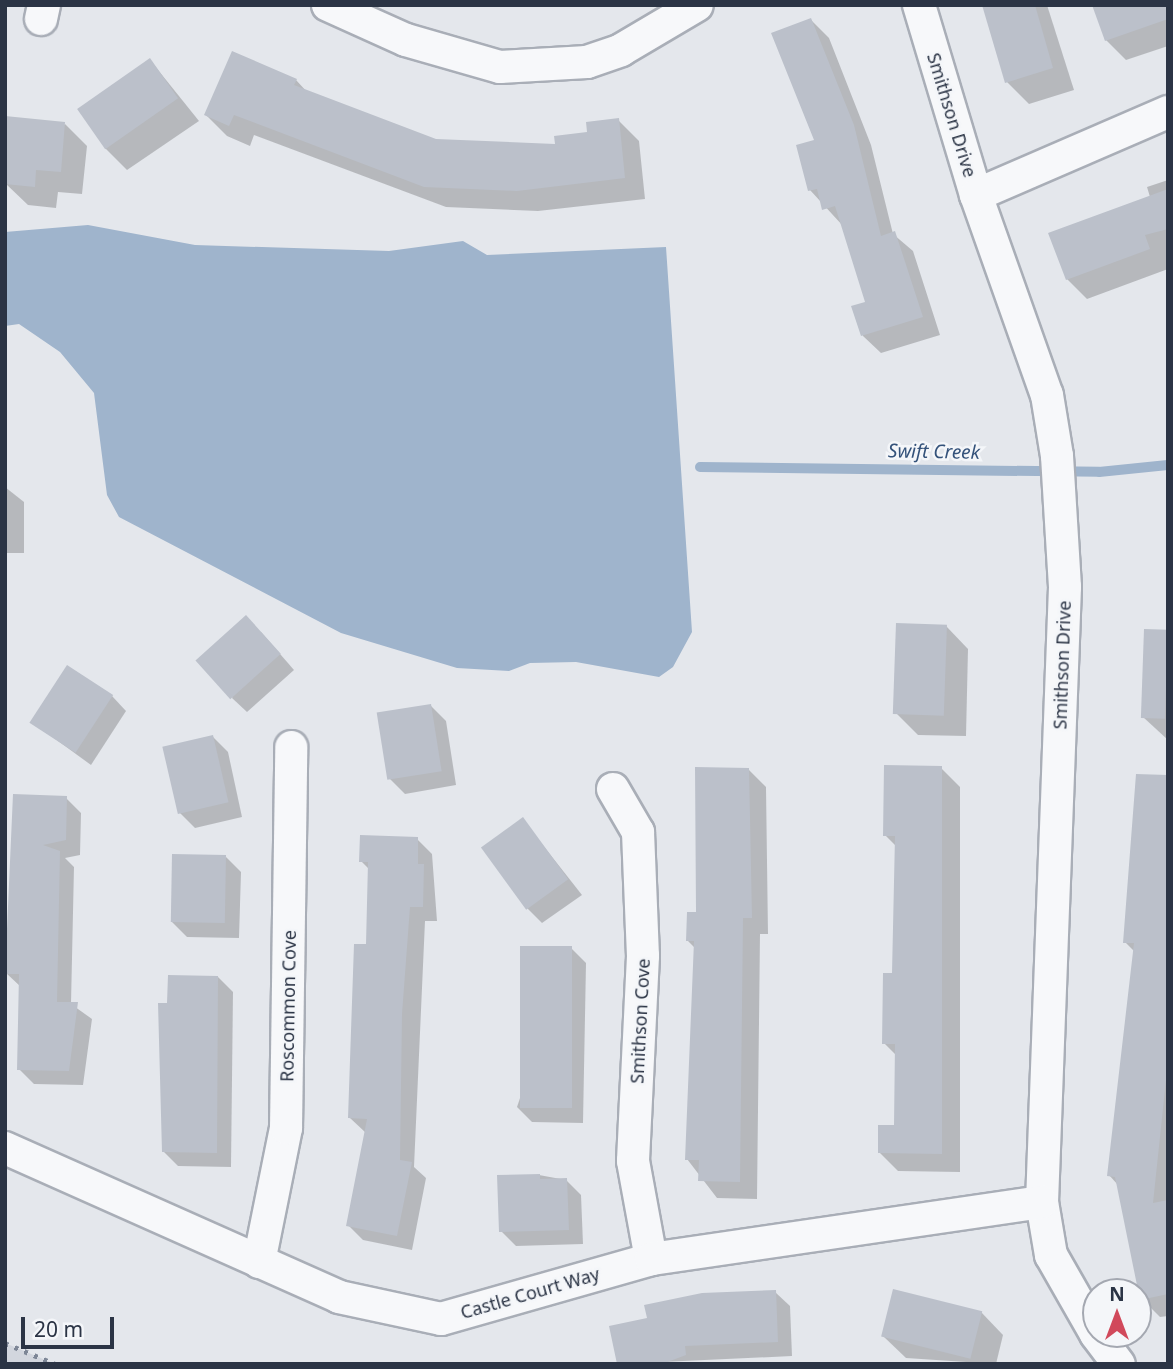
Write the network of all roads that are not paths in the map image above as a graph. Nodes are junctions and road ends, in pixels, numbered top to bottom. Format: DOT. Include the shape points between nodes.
graph roads {
  1 [pos="328,5"];
  2 [pos="697,5"];
  3 [pos="919,5"];
  4 [pos="1168,113"];
  5 [pos="976,195"];
  6 [pos="291,747"];
  7 [pos="613,789"];
  8 [pos="5,1148"];
  9 [pos="1042,1202"];
  10 [pos="651,1259"];
  11 [pos="259,1262"];
  12 [pos="1082,1309"];
  13 [pos="1107,1348"];
  14 [pos="1119,1364"];
  1 -- 2 [label="street" via="406,40 500,67 587,62 621,50"];
  3 -- 5 [label="street, Smithson Drive"];
  4 -- 5 [label="street"];
  5 -- 9 [label="street, Smithson Drive" via="1047,395 1057,456 1065,587"];
  6 -- 11 [label="street, Roscommon Cove" via="286,1128"];
  7 -- 10 [label="street, Smithson Cove" via="638,832 643,956 633,1161"];
  8 -- 11 [label="street, Castle Court Way"];
  9 -- 10 [label="street, Castle Court Way"];
  9 -- 12 [label="street, Smithson Drive" via="1051,1255"];
  10 -- 11 [label="street, Castle Court Way" via="441,1319 339,1297"];
  13 -- 14 [label="street, Smithson Drive"];
}
